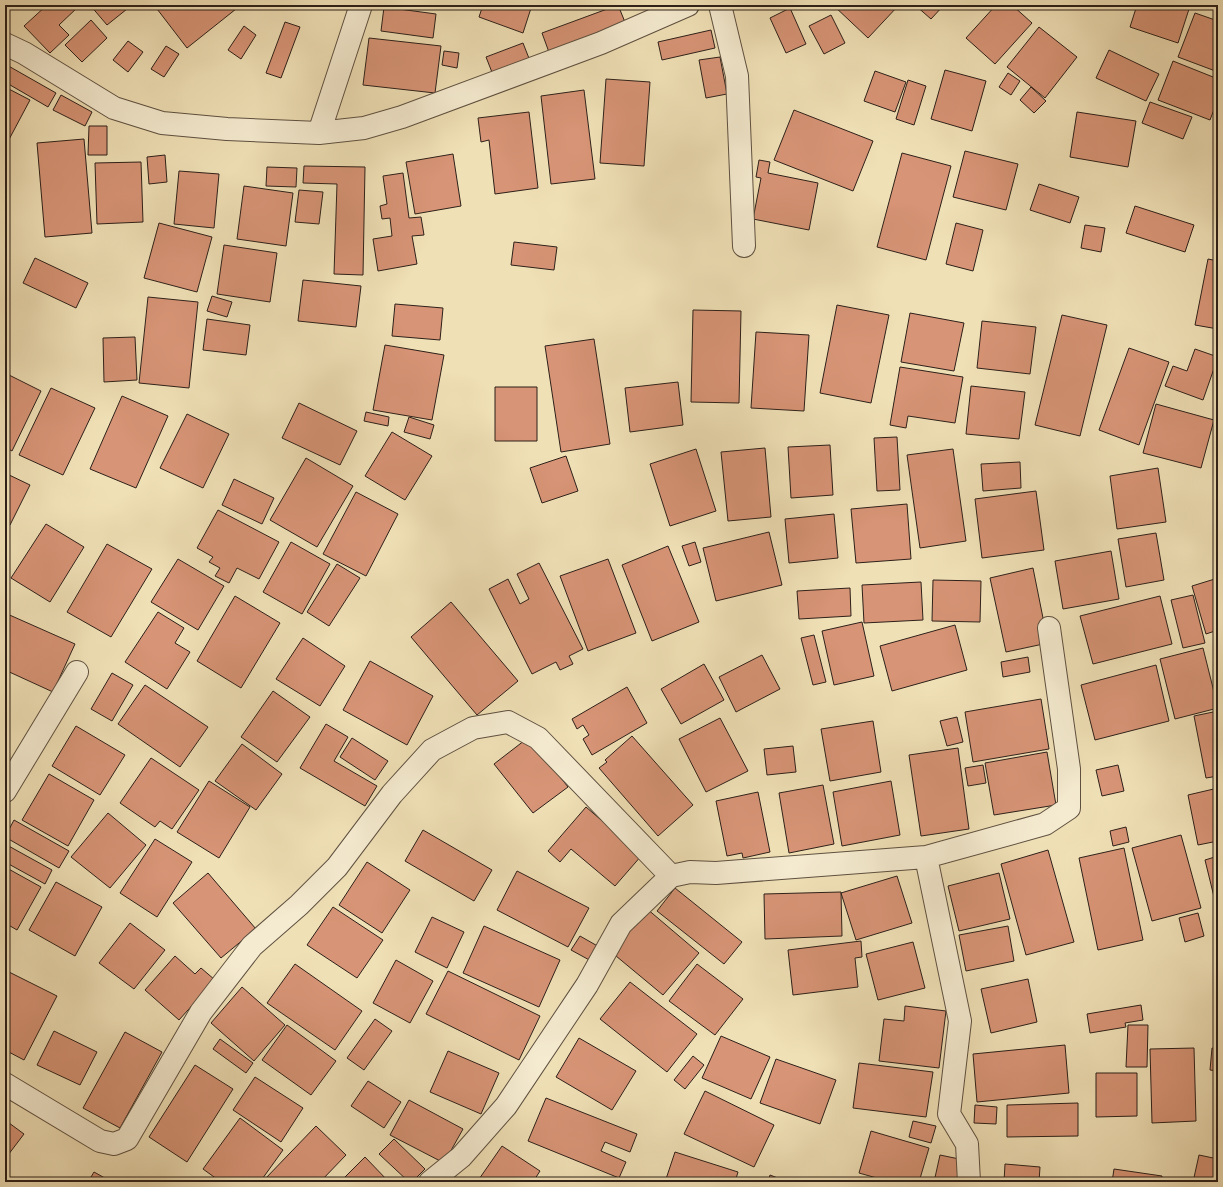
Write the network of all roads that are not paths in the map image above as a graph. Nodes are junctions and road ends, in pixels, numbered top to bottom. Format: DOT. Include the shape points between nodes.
graph roads {
  1 [pos="361,5"];
  2 [pos="688,5"];
  3 [pos="720,5"];
  4 [pos="5,44"];
  5 [pos="319,133"];
  6 [pos="744,246"];
  7 [pos="1049,628"];
  8 [pos="77,672"];
  9 [pos="5,791"];
  10 [pos="926,857"];
  11 [pos="671,876"];
  12 [pos="5,1084"];
  13 [pos="430,1182"];
  14 [pos="969,1182"];
  1 -- 5 [label="street"];
  2 -- 5 [label="street" via="601,43 402,118 364,128"];
  3 -- 6 [label="street" via="737,76"];
  4 -- 5 [label="street" via="114,108 162,123"];
  7 -- 10 [label="street" via="1069,769 1069,808 1045,824"];
  8 -- 9 [label="street"];
  10 -- 11 [label="street" via="716,873 690,872"];
  10 -- 14 [label="street" via="960,1021 949,1114 967,1144"];
  11 -- 12 [label="street" via="538,738 508,722 473,728 432,750 392,794 337,867 252,946 201,1012 127,1139 114,1144 100,1141"];
  11 -- 13 [label="street" via="621,924 587,985 506,1106 461,1157"];
}
